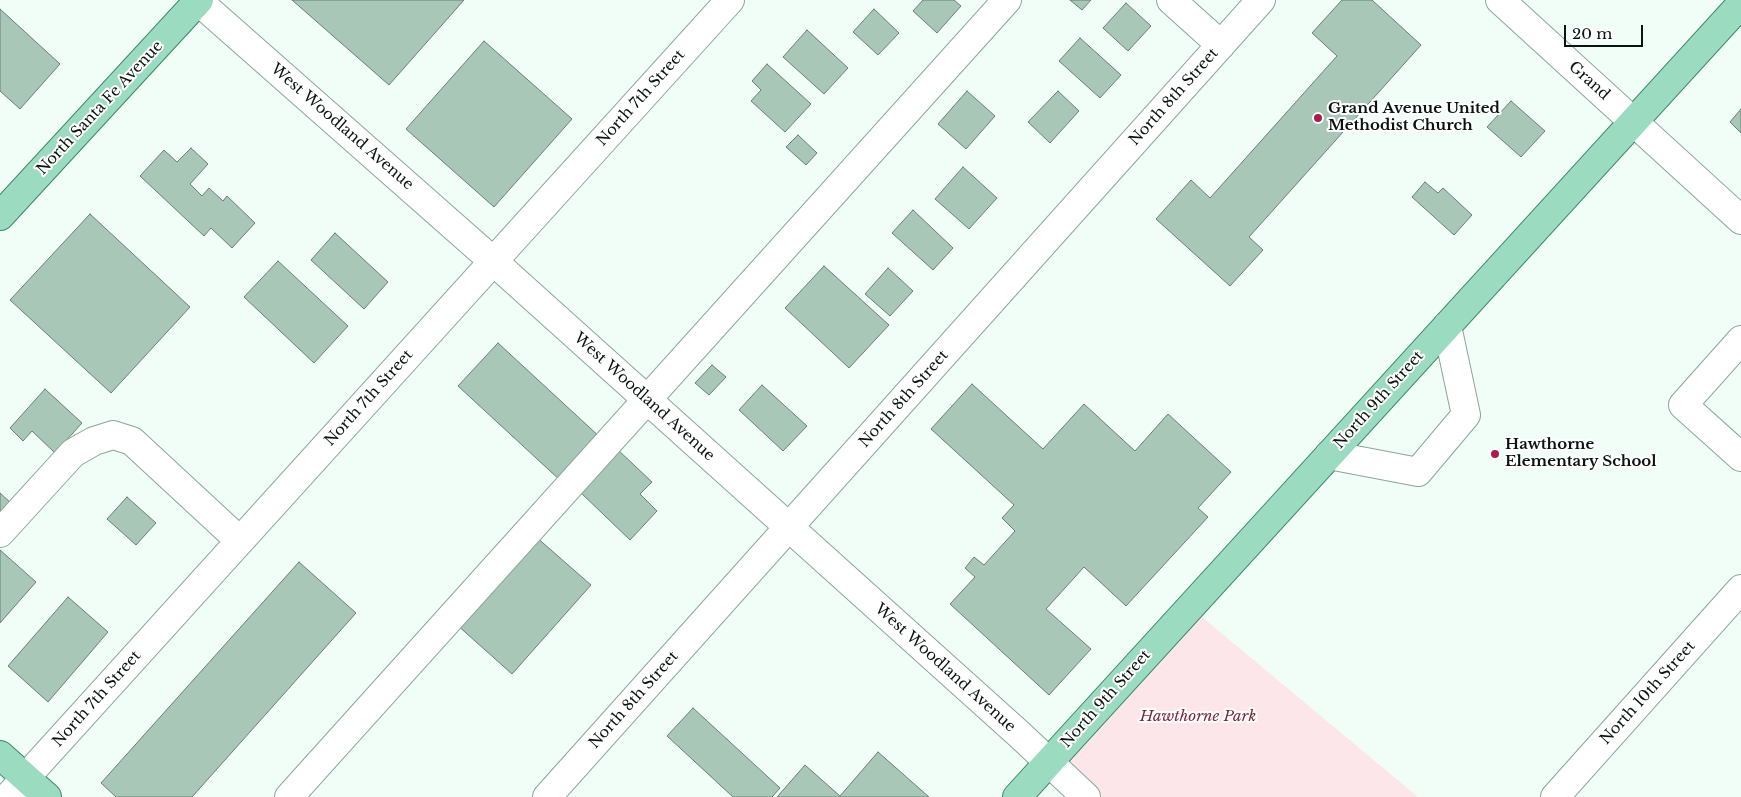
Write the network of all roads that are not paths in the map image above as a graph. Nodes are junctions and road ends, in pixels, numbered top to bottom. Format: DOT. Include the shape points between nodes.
graph roads {
  1 [pos="198,0"];
  2 [pos="730,0"];
  3 [pos="1007,0"];
  4 [pos="1171,0"];
  5 [pos="1261,0"];
  6 [pos="1500,0"];
  7 [pos="1741,4"];
  8 [pos="1221,45"];
  9 [pos="1634,122"];
  10 [pos="0,216"];
  11 [pos="1741,220"];
  12 [pos="493,261"];
  13 [pos="1447,326"];
  14 [pos="1741,340"];
  15 [pos="647,400"];
  16 [pos="1329,455"];
  17 [pos="1741,457"];
  18 [pos="789,527"];
  19 [pos="0,533"];
  20 [pos="240,541"];
  21 [pos="1741,590"];
  22 [pos="0,755"];
  23 [pos="1048,762"];
  24 [pos="17,787"];
  25 [pos="47,797"];
  26 [pos="289,797"];
  27 [pos="547,797"];
  28 [pos="1017,797"];
  29 [pos="1086,797"];
  30 [pos="1555,797"];
  1 -- 10 [label="main road, North Santa Fe Avenue"];
  1 -- 12 [label="street, West Woodland Avenue"];
  2 -- 12 [label="street, North 7th Street"];
  3 -- 15 [label="street"];
  4 -- 8 [label="street"];
  5 -- 8 [label="street, North 8th Street"];
  6 -- 9 [label="street, Grand"];
  7 -- 9 [label="main road, North 9th Street"];
  8 -- 18 [label="street, North 8th Street"];
  9 -- 11 [label="street, Grand"];
  9 -- 13 [label="main road, North 9th Street"];
  12 -- 15 [label="street, West Woodland Avenue"];
  12 -- 20 [label="street, North 7th Street"];
  13 -- 16 [label="main road, North 9th Street"];
  13 -- 16 [label="street" via="1466,415 1418,472"];
  14 -- 17 [label="street" via="1683,405"];
  15 -- 18 [label="street, West Woodland Avenue"];
  15 -- 26 [label="street"];
  16 -- 23 [label="main road, North 9th Street"];
  18 -- 23 [label="street, West Woodland Avenue"];
  18 -- 27 [label="street, North 8th Street"];
  19 -- 20 [label="street" via="73,453 113,435 132,441"];
  20 -- 24 [label="street, North 7th Street"];
  21 -- 30 [label="street, North 10th Street"];
  22 -- 24 [label="main road"];
  23 -- 28 [label="main road, North 9th Street"];
  23 -- 29 [label="street, West Woodland Avenue"];
  24 -- 25 [label="main road"];
}
